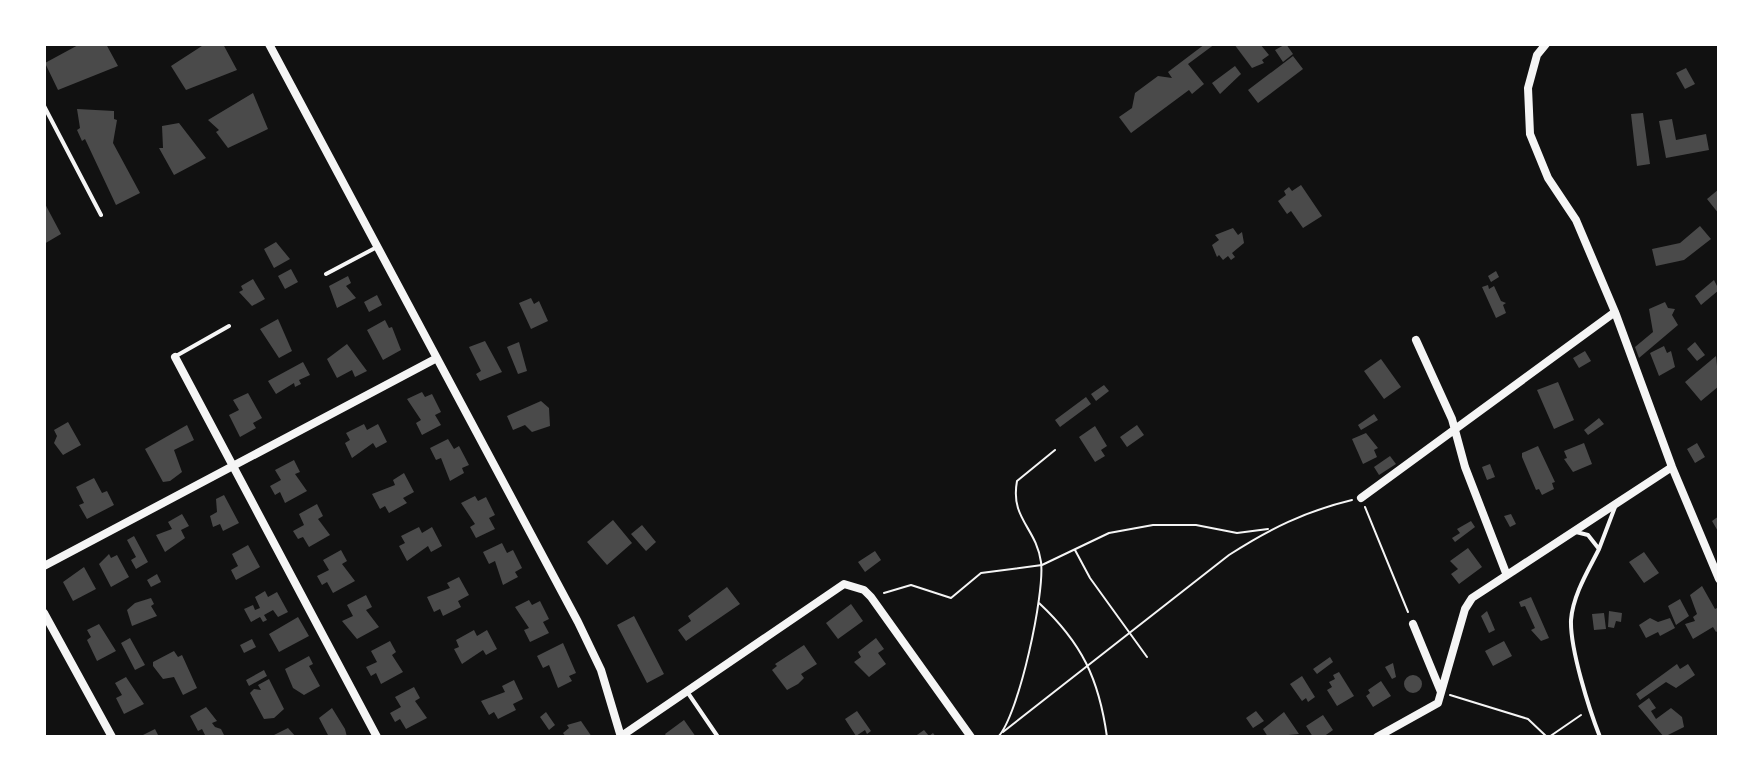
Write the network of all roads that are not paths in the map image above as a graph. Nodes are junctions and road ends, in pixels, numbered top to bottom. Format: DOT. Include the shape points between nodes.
graph roads {
  1 [pos="269,44"];
  2 [pos="1546,44"];
  3 [pos="44,106"];
  4 [pos="101,215"];
  5 [pos="377,247"];
  6 [pos="326,274"];
  7 [pos="1615,312"];
  8 [pos="229,326"];
  9 [pos="1416,340"];
  10 [pos="175,357"];
  11 [pos="437,358"];
  12 [pos="1456,430"];
  13 [pos="1672,467"];
  14 [pos="234,468"];
  15 [pos="1361,498"];
  16 [pos="1615,505"];
  17 [pos="1573,531"];
  18 [pos="1599,549"];
  19 [pos="44,566"];
  20 [pos="1506,573"];
  21 [pos="1719,579"];
  22 [pos="44,613"];
  23 [pos="1413,624"];
  24 [pos="687,691"];
  25 [pos="1441,693"];
  26 [pos="112,737"];
  27 [pos="377,737"];
  28 [pos="620,737"];
  29 [pos="718,737"];
  30 [pos="971,737"];
  31 [pos="1377,737"];
  32 [pos="1600,737"];
  1 -- 5 [label="street"];
  2 -- 7 [label="street" via="1537,55 1528,88 1530,134 1548,178 1576,220"];
  3 -- 4 [label="lane"];
  5 -- 6 [label="lane"];
  5 -- 11 [label="street"];
  7 -- 12 [label="street"];
  7 -- 13 [label="street"];
  8 -- 10 [label="lane"];
  9 -- 12 [label="street"];
  10 -- 14 [label="street"];
  11 -- 14 [label="street"];
  11 -- 28 [label="street" via="601,670"];
  12 -- 15 [label="street"];
  12 -- 20 [label="street"];
  13 -- 16 [label="street"];
  13 -- 21 [label="street"];
  14 -- 19 [label="street"];
  14 -- 27 [label="street"];
  16 -- 17 [label="street"];
  16 -- 18 [label="lane"];
  17 -- 18 [label="lane" via="1588,535"];
  17 -- 20 [label="street"];
  18 -- 32 [label="lane" via="1576,597 1571,621"];
  20 -- 25 [label="street" via="1465,609"];
  22 -- 26 [label="street"];
  23 -- 25 [label="street"];
  24 -- 28 [label="street"];
  24 -- 29 [label="lane"];
  24 -- 30 [label="street" via="839,586 853,586 871,597"];
  25 -- 31 [label="street" via="1438,703"];
}
